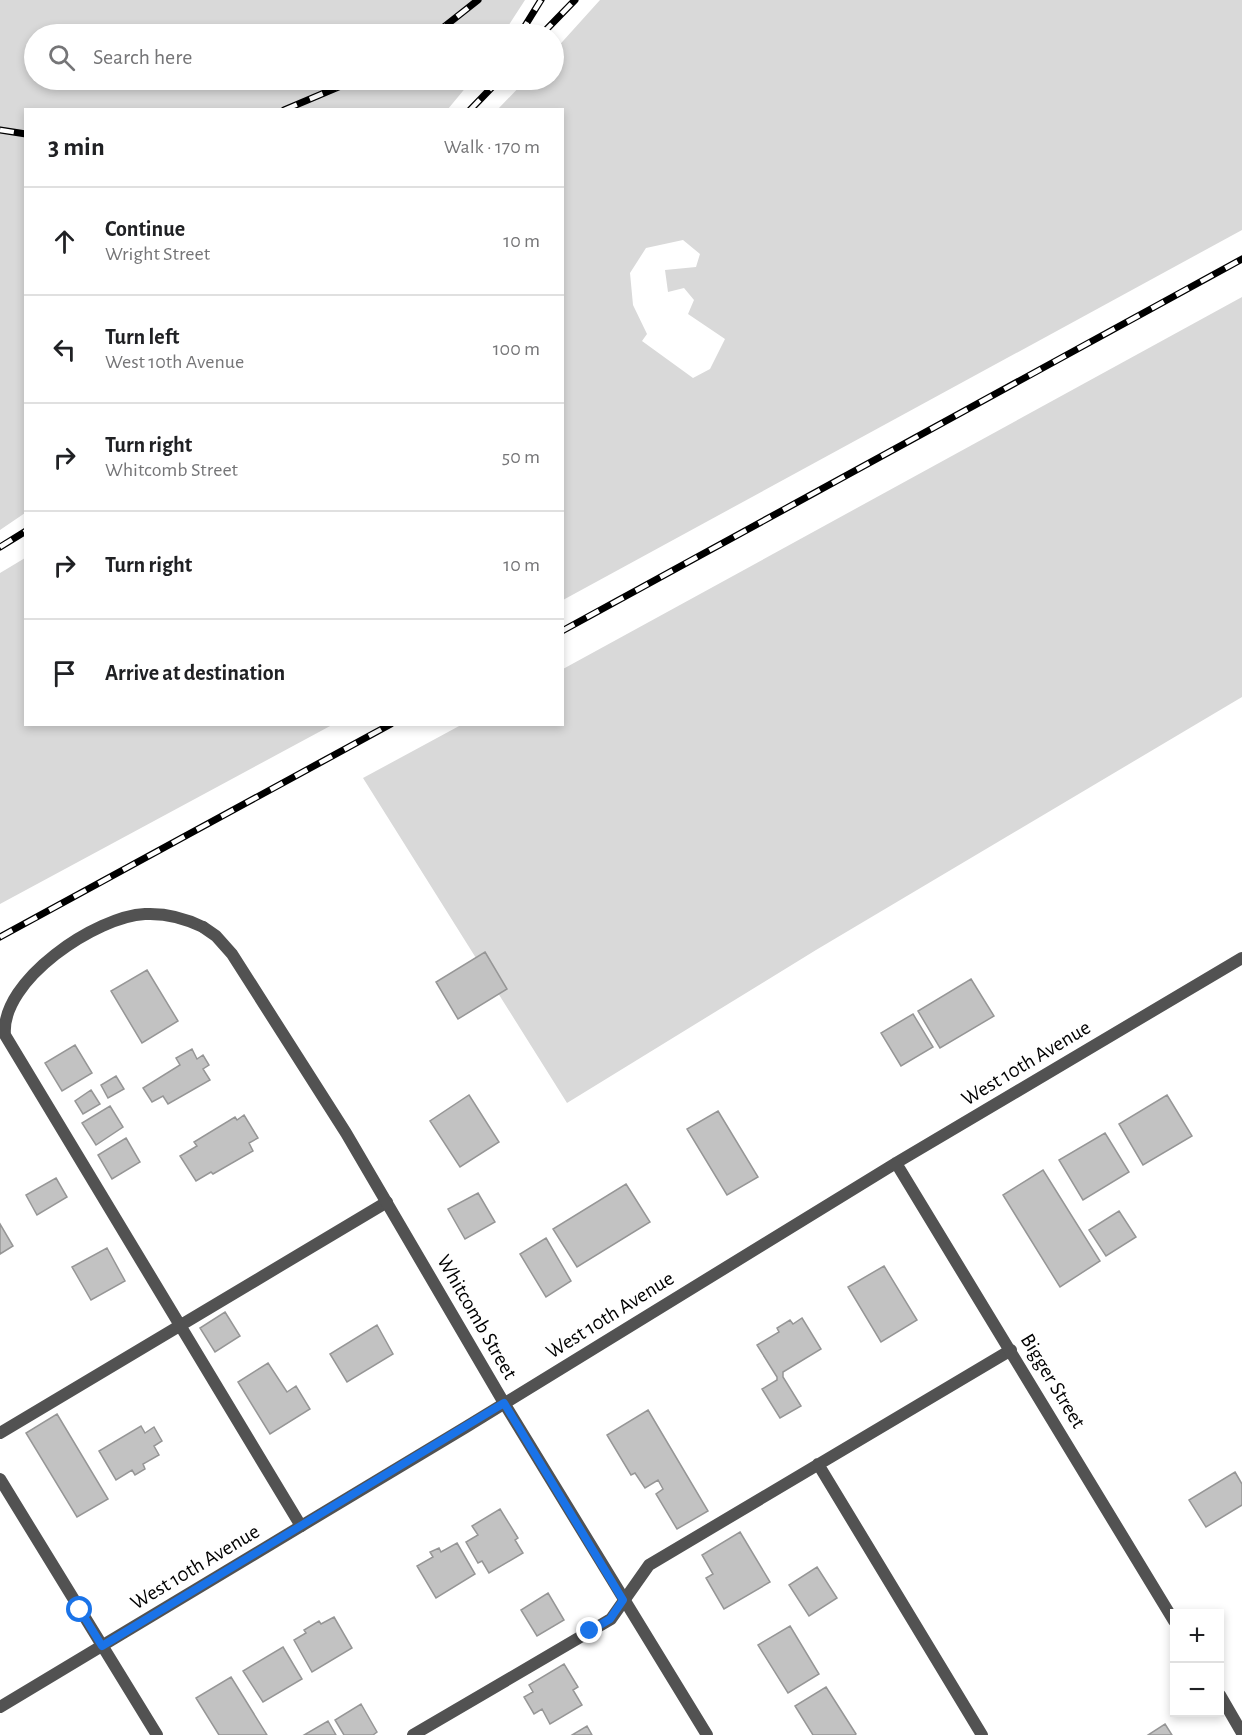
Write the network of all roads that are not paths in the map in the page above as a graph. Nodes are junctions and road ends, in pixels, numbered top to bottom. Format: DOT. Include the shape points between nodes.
graph roads {
  1 [pos="1242,958"];
  2 [pos="896,1163"];
  3 [pos="387,1202"];
  4 [pos="179,1324"];
  5 [pos="1011,1350"];
  6 [pos="504,1403"];
  7 [pos="0,1433"];
  8 [pos="818,1464"];
  9 [pos="0,1479"];
  10 [pos="301,1526"];
  11 [pos="623,1600"];
  12 [pos="1170,1614"];
  13 [pos="102,1646"];
  14 [pos="1224,1702"];
  15 [pos="0,1707"];
  16 [pos="422,1733"];
  17 [pos="1242,1733"];
  18 [pos="157,1735"];
  19 [pos="706,1735"];
  20 [pos="982,1735"];
  1 -- 2 [label="street, West 10th Avenue"];
  2 -- 5 [label="street, Bigger Street"];
  2 -- 6 [label="street, West 10th Avenue"];
  3 -- 4 [label="street"];
  3 -- 4 [label="street, Whitcomb Street" via="232,954 216,936 185,919 143,914 76,940 23,983 3,1023 5,1035"];
  3 -- 6 [label="street, Whitcomb Street"];
  4 -- 7 [label="street"];
  4 -- 10 [label="street"];
  5 -- 8 [label="street"];
  5 -- 12 [label="street, Bigger Street"];
  6 -- 10 [label="street, West 10th Avenue"];
  6 -- 11 [label="street, Whitcomb Street"];
  8 -- 11 [label="street" via="649,1565"];
  8 -- 20 [label="street"];
  9 -- 13 [label="street"];
  10 -- 13 [label="street, West 10th Avenue"];
  11 -- 16 [label="street" via="610,1619"];
  11 -- 19 [label="street, Whitcomb Street"];
  13 -- 15 [label="street, West 10th Avenue"];
  13 -- 18 [label="street"];
  14 -- 17 [label="street"];
}
